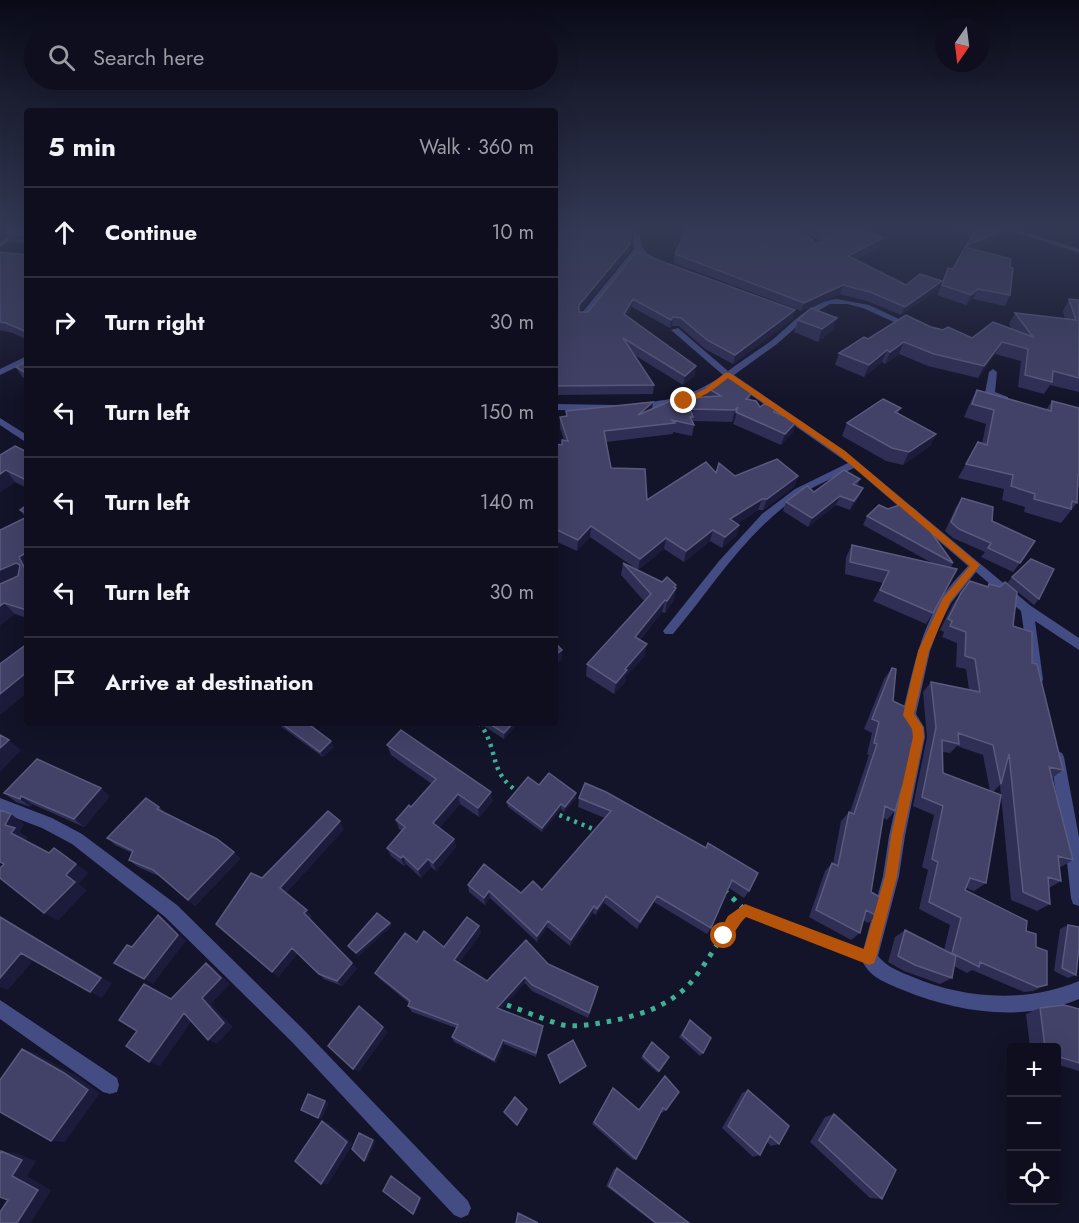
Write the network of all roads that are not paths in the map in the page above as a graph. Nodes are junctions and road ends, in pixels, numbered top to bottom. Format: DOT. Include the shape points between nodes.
graph roads {
  1 [pos="608,286"];
  2 [pos="792,314"];
  3 [pos="583,317"];
  4 [pos="802,318"];
  5 [pos="675,330"];
  6 [pos="919,330"];
  7 [pos="24,360"];
  8 [pos="0,372"];
  9 [pos="993,372"];
  10 [pos="728,375"];
  11 [pos="1010,401"];
  12 [pos="558,407"];
  13 [pos="0,421"];
  14 [pos="24,438"];
  15 [pos="855,464"];
  16 [pos="975,565"];
  17 [pos="1027,609"];
  18 [pos="669,631"];
  19 [pos="1079,645"];
  20 [pos="1040,690"];
  21 [pos="1053,739"];
  22 [pos="0,806"];
  23 [pos="1079,898"];
  24 [pos="1079,990"];
  25 [pos="0,1009"];
  26 [pos="110,1085"];
  27 [pos="461,1208"];
  1 -- 3 [label="street"];
  2 -- 4 [label="street"];
  4 -- 6 [label="street" via="828,302 842,301 867,306"];
  4 -- 10 [label="street"];
  5 -- 10 [label="street"];
  7 -- 8 [label="street"];
  9 -- 11 [label="street" via="990,393"];
  10 -- 12 [label="street" via="708,390 670,405"];
  10 -- 15 [label="street"];
  13 -- 14 [label="street"];
  15 -- 16 [label="street"];
  15 -- 18 [label="street" via="813,483 775,509 739,545"];
  16 -- 17 [label="street"];
  16 -- 24 [label="street" via="946,600 924,651 909,715 918,737 891,876 869,958 880,972 917,988 974,1003 1032,1002"];
  17 -- 19 [label="street"];
  17 -- 20 [label="street"];
  21 -- 23 [label="street" via="1074,845"];
  22 -- 27 [label="street" via="77,838 171,911 298,1036"];
  25 -- 26 [label="street"];
}
